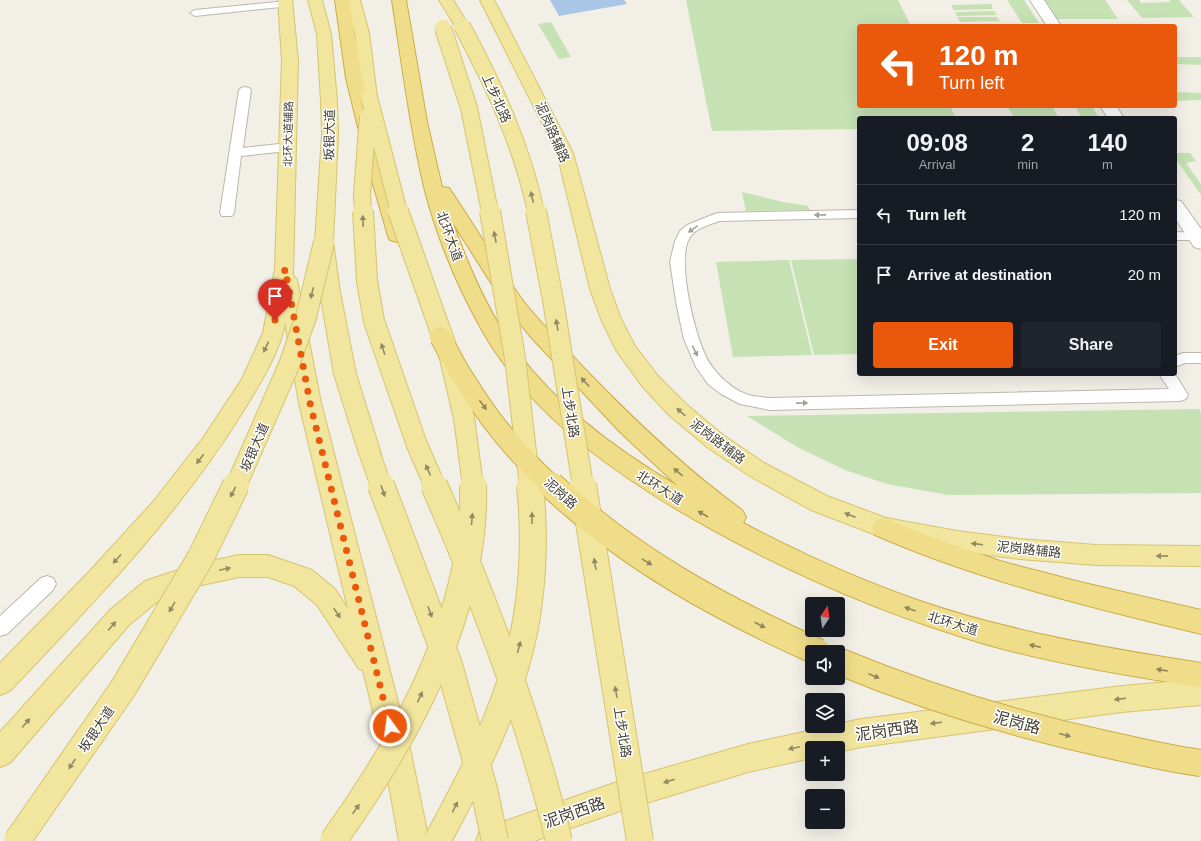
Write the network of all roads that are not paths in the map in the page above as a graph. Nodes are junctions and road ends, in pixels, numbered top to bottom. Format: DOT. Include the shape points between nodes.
graph roads {
  1 [pos="315,0"];
  2 [pos="342,0"];
  3 [pos="354,0"];
  4 [pos="399,0"];
  5 [pos="435,0"];
  6 [pos="446,0"];
  7 [pos="487,0"];
  8 [pos="1037,0"];
  9 [pos="286,2"];
  10 [pos="196,13"];
  11 [pos="1053,24"];
  12 [pos="452,27"];
  13 [pos="245,90"];
  14 [pos="370,97"];
  15 [pos="288,147"];
  16 [pos="236,153"];
  17 [pos="428,162"];
  18 [pos="1177,208"];
  19 [pos="227,213"];
  20 [pos="857,214"];
  21 [pos="1177,236"];
  22 [pos="1199,240"];
  23 [pos="324,242"];
  24 [pos="285,269"];
  25 [pos="1201,358"];
  26 [pos="1177,361"];
  27 [pos="1169,376"];
  28 [pos="884,528"];
  29 [pos="1201,556"];
  30 [pos="47,584"];
  31 [pos="850,587"];
  32 [pos="1201,622"];
  33 [pos="0,628"];
  34 [pos="805,646"];
  35 [pos="845,664"];
  36 [pos="375,672"];
  37 [pos="1201,675"];
  38 [pos="0,682"];
  39 [pos="1201,692"];
  40 [pos="0,753"];
  41 [pos="1201,763"];
  42 [pos="17,841"];
  43 [pos="333,841"];
  44 [pos="414,841"];
  45 [pos="437,841"];
  46 [pos="491,841"];
  47 [pos="495,841"];
  48 [pos="559,841"];
  49 [pos="640,841"];
  1 -- 23 [label="main road, 坂银大道" via="324,34 329,101 330,135"];
  2 -- 34 [label="highway, 泥岗路, one-way, bridge" via="354,78 374,160 398,240 440,337 470,389 545,480 590,520 636,555 708,598"];
  3 -- 14 [label="main road" via="362,33"];
  4 -- 17 [label="highway, 北环大道"];
  5 -- 12 [label="main road"];
  6 -- 12 [label="main road, 上步北路"];
  28 -- 7 [label="main road, 泥岗路辅路, one-way" via="819,503 756,470 715,441 678,410 650,381 626,350 600,289 565,153"];
  8 -- 11 [label="street"];
  9 -- 10 [label="lane"];
  9 -- 15 [label="main road, 北环大道辅路" via="290,60"];
  45 -- 12 [label="main road, one-way, bridge" via="500,710 515,662 529,602 533,507 501,267"];
  49 -- 12 [label="main road, 上步北路, one-way, bridge" via="538,219 513,134 490,82"];
  13 -- 16 [label="lane"];
  43 -- 14 [label="main road, one-way, bridge" via="379,774 430,676 450,626 462,586 474,504 472,473 453,367 393,196"];
  48 -- 14 [label="main road, one-way, bridge" via="526,720 464,553 417,445 374,321 367,281 362,194"];
  15 -- 16 [label="lane"];
  15 -- 24 [label="main road, 北环大道辅路"];
  16 -- 19 [label="lane"];
  31 -- 17 [label="highway, one-way" via="755,532 712,502 654,451 596,394 518,308 438,184"];
  31 -- 17 [label="highway, 北环大道, one-way" via="770,550 666,491 582,432 537,391 507,353 479,305 450,239"];
  18 -- 22 [label="street"];
  20 -- 27 [label="lane, one-way" via="717,217 701,223 686,234 677,250 692,347 704,369 722,387 743,400 770,404 1180,395"];
  21 -- 22 [label="lane"];
  23 -- 42 [label="main road, 坂银大道, one-way, bridge" via="306,317 289,365 245,468 201,557 124,687"];
  23 -- 47 [label="main road, one-way, bridge" via="345,374 393,520 449,665 484,789"];
  24 -- 36 [label="main road" via="310,403"];
  24 -- 38 [label="main road, one-way" via="273,333 251,381 211,444 161,509 97,581"];
  25 -- 26 [label="lane" via="1183,358"];
  29 -- 28 [label="main road, 泥岗路辅路, one-way" via="1096,555 1020,549"];
  28 -- 32 [label="highway" via="956,558 1036,582"];
  30 -- 33 [label="lane"];
  37 -- 31 [label="highway, 北环大道, one-way" via="1118,663 1026,644 926,615"];
  35 -- 41 [label="highway, 泥岗路, one-way, bridge" via="879,679 976,711 1076,738"];
  40 -- 36 [label="main road, one-way" via="120,616 154,589 231,567 268,566 303,578 326,597"];
  36 -- 44 [label="main road" via="397,753"];
  39 -- 46 [label="main road, 泥岗西路, one-way" via="1122,699 861,733 748,758 620,796"];
}
